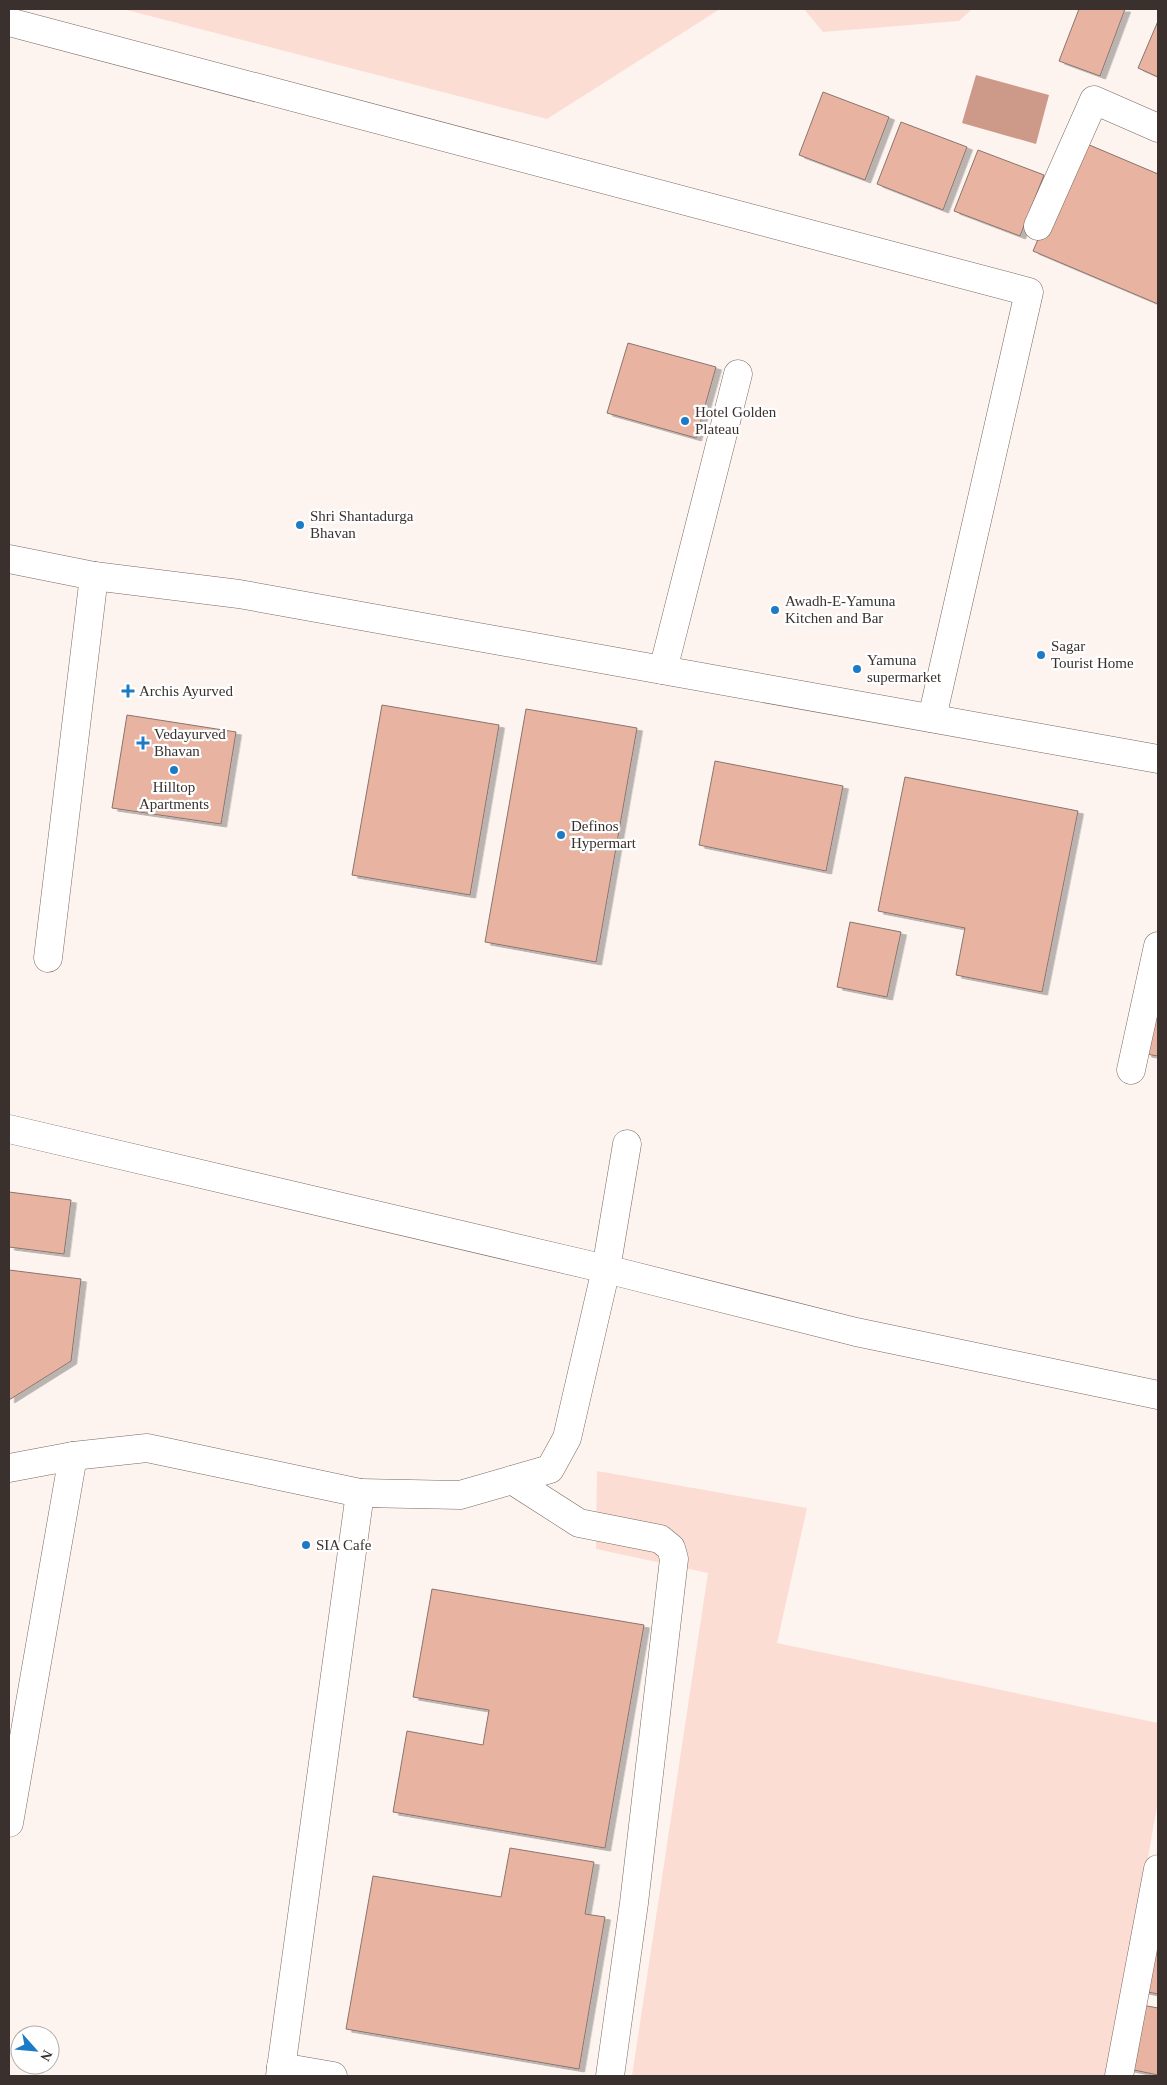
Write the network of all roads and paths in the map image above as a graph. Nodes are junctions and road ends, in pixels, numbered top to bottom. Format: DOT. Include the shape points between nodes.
graph roads {
  1 [pos="9,22"];
  2 [pos="1158,128"];
  3 [pos="1038,226"];
  4 [pos="738,374"];
  5 [pos="9,558"];
  6 [pos="94,576"];
  7 [pos="663,670"];
  8 [pos="932,718"];
  9 [pos="1158,759"];
  10 [pos="1158,946"];
  11 [pos="48,958"];
  12 [pos="1131,1070"];
  13 [pos="9,1129"];
  14 [pos="627,1144"];
  15 [pos="606,1270"];
  16 [pos="1158,1395"];
  17 [pos="73,1456"];
  18 [pos="9,1468"];
  19 [pos="512,1480"];
  20 [pos="360,1493"];
  21 [pos="9,1818"];
  22 [pos="1158,1869"];
  23 [pos="280,2072"];
  24 [pos="333,2076"];
  25 [pos="610,2076"];
  26 [pos="1119,2076"];
  1 -- 8 [label="main road" via="1028,292"];
  2 -- 3 [label="main road" via="1094,100"];
  4 -- 7 [label="main road"];
  5 -- 6 [label="main road"];
  6 -- 7 [label="main road" via="238,594"];
  6 -- 11 [label="main road"];
  7 -- 8 [label="main road"];
  8 -- 9 [label="main road"];
  10 -- 12 [label="main road"];
  13 -- 15 [label="main road"];
  14 -- 15 [label="main road"];
  15 -- 16 [label="main road" via="856,1332"];
  15 -- 19 [label="main road" via="567,1438 550,1469"];
  17 -- 18 [label="main road"];
  17 -- 20 [label="main road" via="148,1448"];
  17 -- 21 [label="main road"];
  19 -- 20 [label="main road" via="460,1495"];
  19 -- 25 [label="main road" via="579,1523 660,1540 671,1548 674,1559 634,1903"];
  20 -- 23 [label="main road"];
  22 -- 26 [label="main road"];
  23 -- 24 [label="main road"];
}
